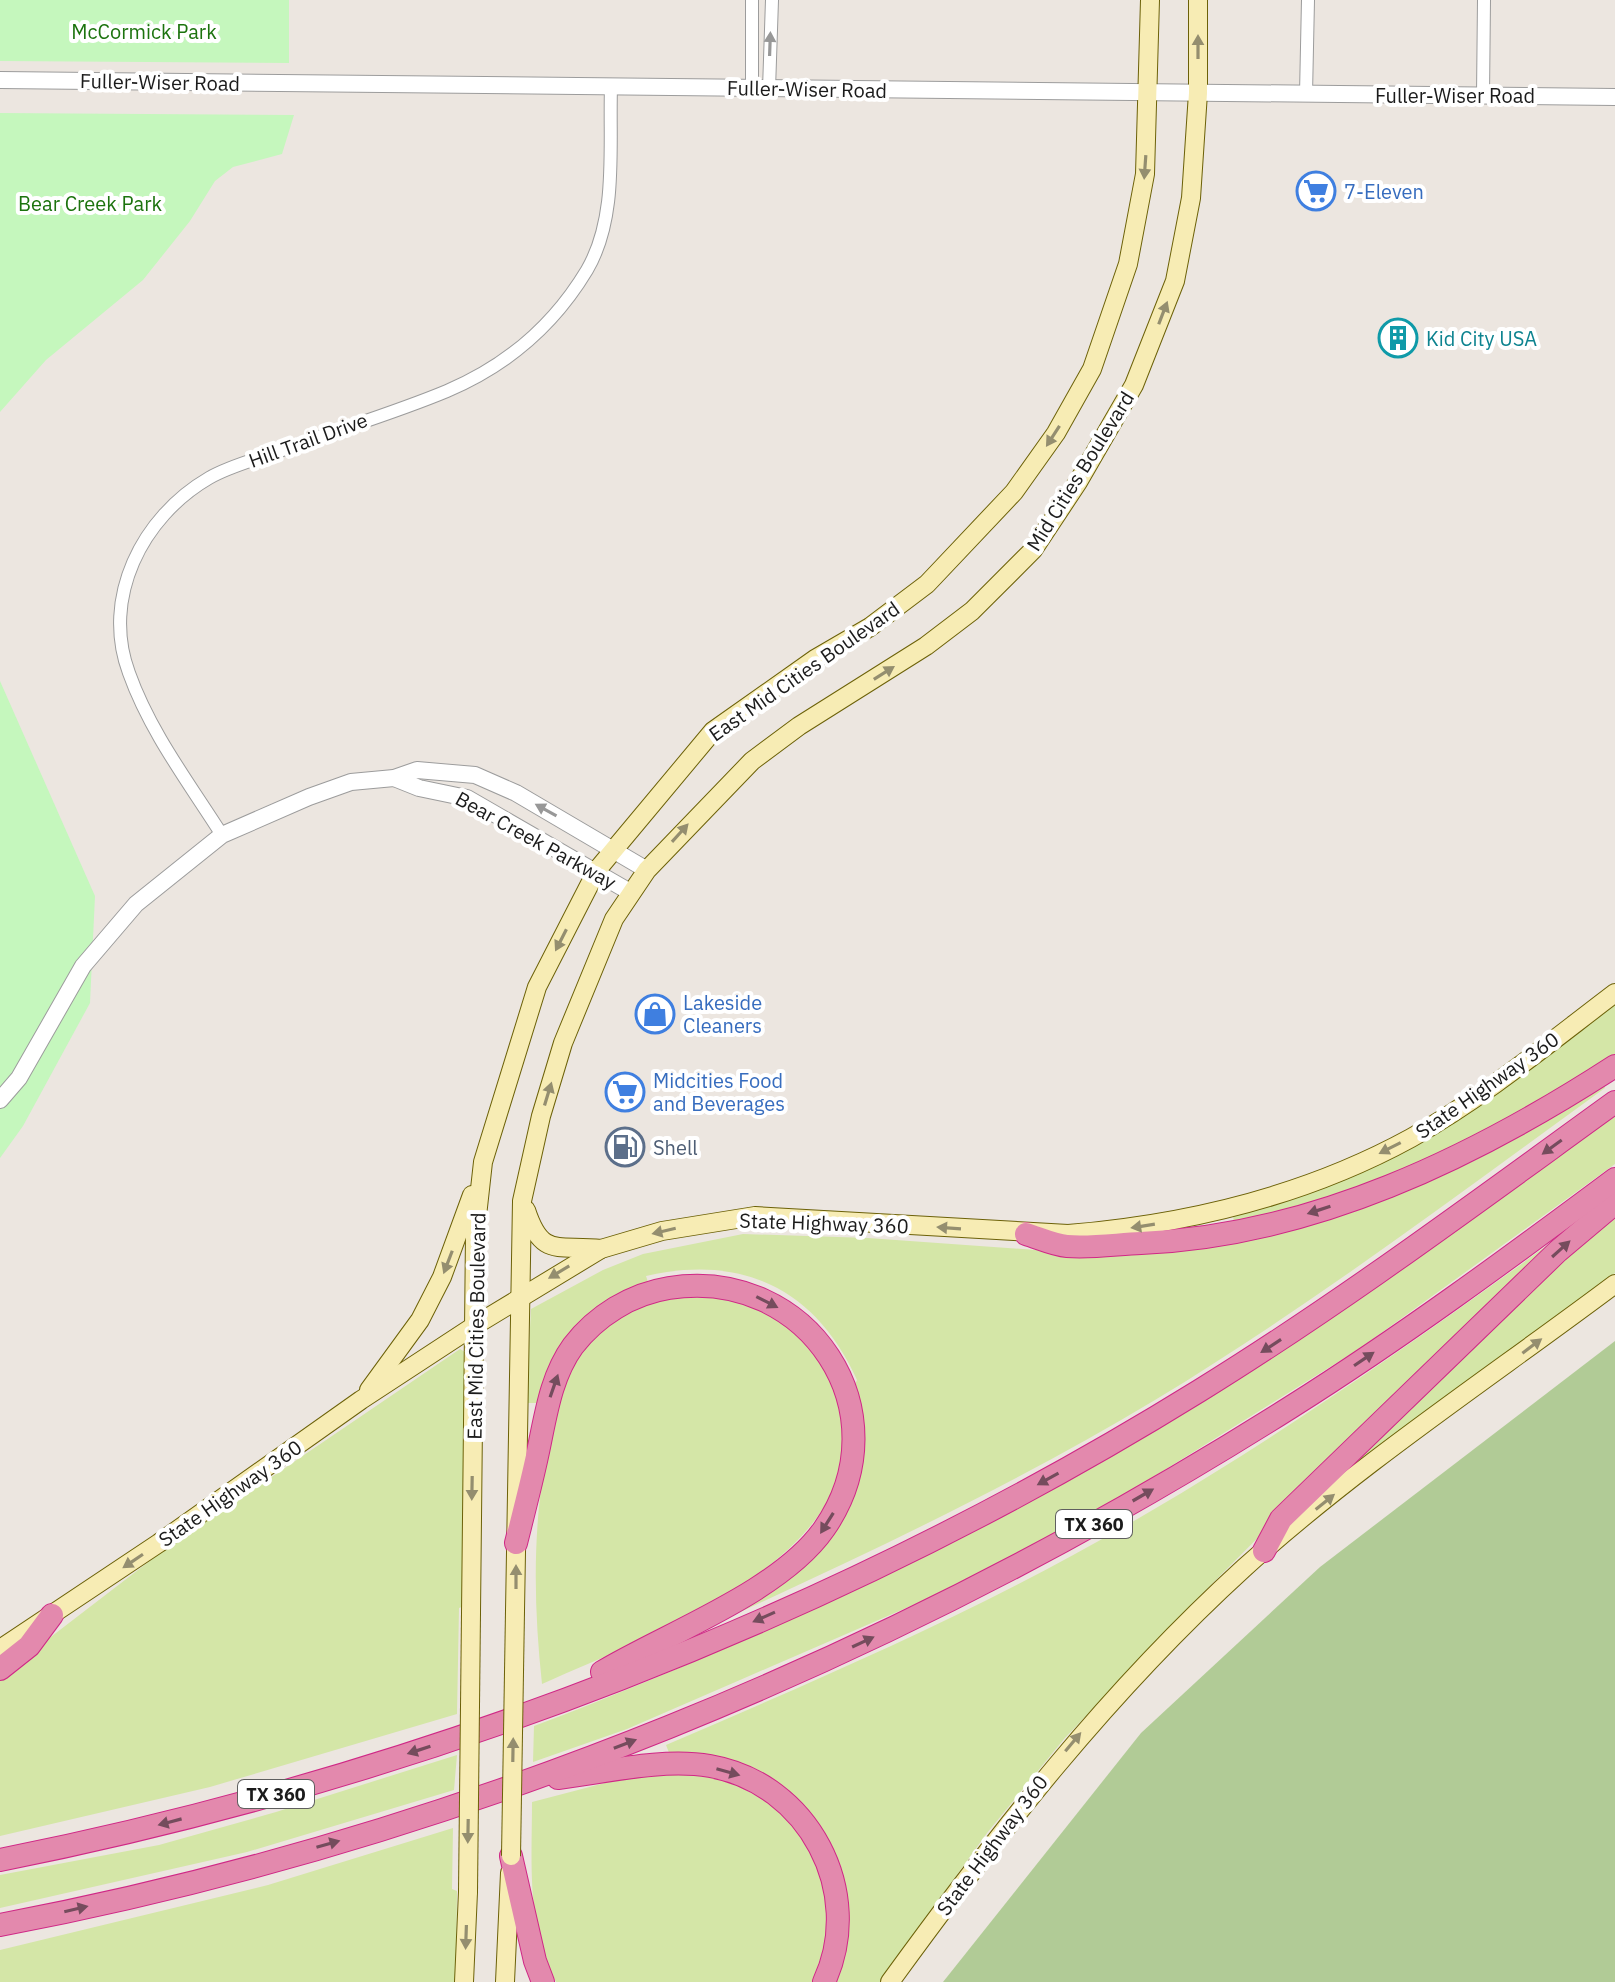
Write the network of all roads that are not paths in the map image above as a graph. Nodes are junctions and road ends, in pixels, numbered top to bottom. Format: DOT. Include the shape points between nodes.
graph roads {
  1 [pos="752,0"];
  2 [pos="772,0"];
  3 [pos="1150,0"];
  4 [pos="1198,0"];
  5 [pos="1308,0"];
  6 [pos="1484,0"];
  7 [pos="0,80"];
  8 [pos="611,87"];
  9 [pos="752,89"];
  10 [pos="769,89"];
  11 [pos="1149,93"];
  12 [pos="1198,93"];
  13 [pos="1306,94"];
  14 [pos="1483,95"];
  15 [pos="1615,97"];
  16 [pos="394,778"];
  17 [pos="222,835"];
  18 [pos="614,848"];
  19 [pos="597,870"];
  20 [pos="647,870"];
  21 [pos="630,892"];
  22 [pos="602,949"];
  23 [pos="1615,993"];
  24 [pos="1615,1066"];
  25 [pos="0,1100"];
  26 [pos="1615,1102"];
  27 [pos="483,1162"];
  28 [pos="1615,1179"];
  29 [pos="522,1201"];
  30 [pos="1615,1203"];
  31 [pos="1026,1234"];
  32 [pos="601,1249"];
  33 [pos="1615,1284"];
  34 [pos="518,1298"];
  35 [pos="474,1326"];
  36 [pos="361,1400"];
  37 [pos="516,1543"];
  38 [pos="1264,1551"];
  39 [pos="52,1615"];
  40 [pos="0,1649"];
  41 [pos="0,1669"];
  42 [pos="546,1706"];
  43 [pos="526,1782"];
  44 [pos="511,1856"];
  45 [pos="0,1860"];
  46 [pos="0,1925"];
  47 [pos="464,1982"];
  48 [pos="505,1982"];
  49 [pos="543,1982"];
  50 [pos="824,1982"];
  51 [pos="890,1982"];
  1 -- 9 [label="street"];
  10 -- 2 [label="street, one-way"];
  3 -- 11 [label="main road, East Mid Cities Boulevard"];
  12 -- 4 [label="main road, Mid Cities Boulevard, one-way"];
  5 -- 13 [label="street"];
  6 -- 14 [label="street"];
  7 -- 8 [label="street, Fuller-Wiser Road"];
  8 -- 9 [label="street, Fuller-Wiser Road"];
  8 -- 17 [label="street, Hill Trail Drive" via="608,208 602,232 588,268 534,337 512,356 448,391 211,477 171,508 132,564 119,610 127,671 146,717"];
  9 -- 10 [label="street, Fuller-Wiser Road"];
  10 -- 11 [label="street, Fuller-Wiser Road"];
  11 -- 12 [label="street, Fuller-Wiser Road"];
  11 -- 18 [label="main road, East Mid Cities Boulevard, one-way" via="1145,174 1128,264 1092,369 1056,433 1014,492 927,584 713,731"];
  12 -- 13 [label="street, Fuller-Wiser Road"];
  20 -- 12 [label="main road, Mid Cities Boulevard, one-way" via="752,761 926,646 972,611 1033,550 1134,385 1175,281 1191,198"];
  13 -- 14 [label="street, Fuller-Wiser Road"];
  14 -- 15 [label="street, Fuller-Wiser Road"];
  16 -- 17 [label="street, Bear Creek Parkway" via="351,782"];
  18 -- 16 [label="street, Bear Creek Parkway, one-way" via="475,775 417,770"];
  16 -- 19 [label="street, Bear Creek Parkway" via="467,798"];
  17 -- 25 [label="street, Bear Creek Parkway" via="136,904 98,948 19,1078"];
  18 -- 19 [label="main road, East Mid Cities Boulevard"];
  18 -- 20 [label="street, Bear Creek Parkway"];
  19 -- 21 [label="street, Bear Creek Parkway"];
  19 -- 27 [label="main road, East Mid Cities Boulevard, one-way" via="537,987"];
  20 -- 21 [label="main road, Mid Cities Boulevard"];
  21 -- 22 [label="main road, Mid Cities Boulevard"];
  29 -- 22 [label="main road, East Mid Cities Boulevard, one-way" via="563,1043"];
  23 -- 31 [label="main road, State Highway 360, one-way" via="1452,1113 1318,1182 1170,1222"];
  24 -- 31 [label="highway, one-way" via="1461,1156 1309,1214 1159,1242 1066,1246"];
  26 -- 42 [label="highway, TX 360, one-way" via="1373,1278 1110,1444 840,1584"];
  27 -- 35 [label="main road, East Mid Cities Boulevard" via="475,1234"];
  27 -- 36 [label="main road, one-way" via="442,1277 420,1320"];
  43 -- 28 [label="highway, TX 360, one-way" via="836,1654 1115,1512 1375,1352"];
  29 -- 32 [label="main road" via="536,1237 547,1246"];
  29 -- 34 [label="main road, East Mid Cities Boulevard"];
  38 -- 30 [label="highway, one-way" via="1281,1519 1558,1251"];
  31 -- 32 [label="main road, State Highway 360, one-way" via="755,1216 662,1231"];
  32 -- 34 [label="main road, State Highway 360, one-way"];
  38 -- 33 [label="main road, State Highway 360, one-way" via="1357,1475"];
  34 -- 35 [label="main road, State Highway 360"];
  34 -- 37 [label="main road, East Mid Cities Boulevard"];
  35 -- 36 [label="main road, State Highway 360"];
  35 -- 47 [label="main road, East Mid Cities Boulevard, one-way, bridge"];
  36 -- 39 [label="main road, State Highway 360, one-way"];
  37 -- 42 [label="highway, one-way" via="557,1377 572,1348 595,1322 623,1303 667,1288 730,1287 797,1319 839,1373 849,1405 852,1453 841,1500 823,1531 773,1576"];
  44 -- 37 [label="main road, East Mid Cities Boulevard, one-way, bridge"];
  51 -- 38 [label="main road, State Highway 360, one-way" via="1081,1733"];
  39 -- 40 [label="main road, State Highway 360"];
  39 -- 41 [label="highway" via="29,1646"];
  42 -- 45 [label="highway, TX 360, one-way" via="251,1801"];
  46 -- 43 [label="highway, TX 360, one-way" via="237,1869"];
  43 -- 50 [label="highway, one-way" via="674,1764 710,1766 745,1776 778,1795 803,1820 824,1853 837,1892 838,1930"];
  44 -- 48 [label="main road, East Mid Cities Boulevard"];
  44 -- 49 [label="highway"];
}
